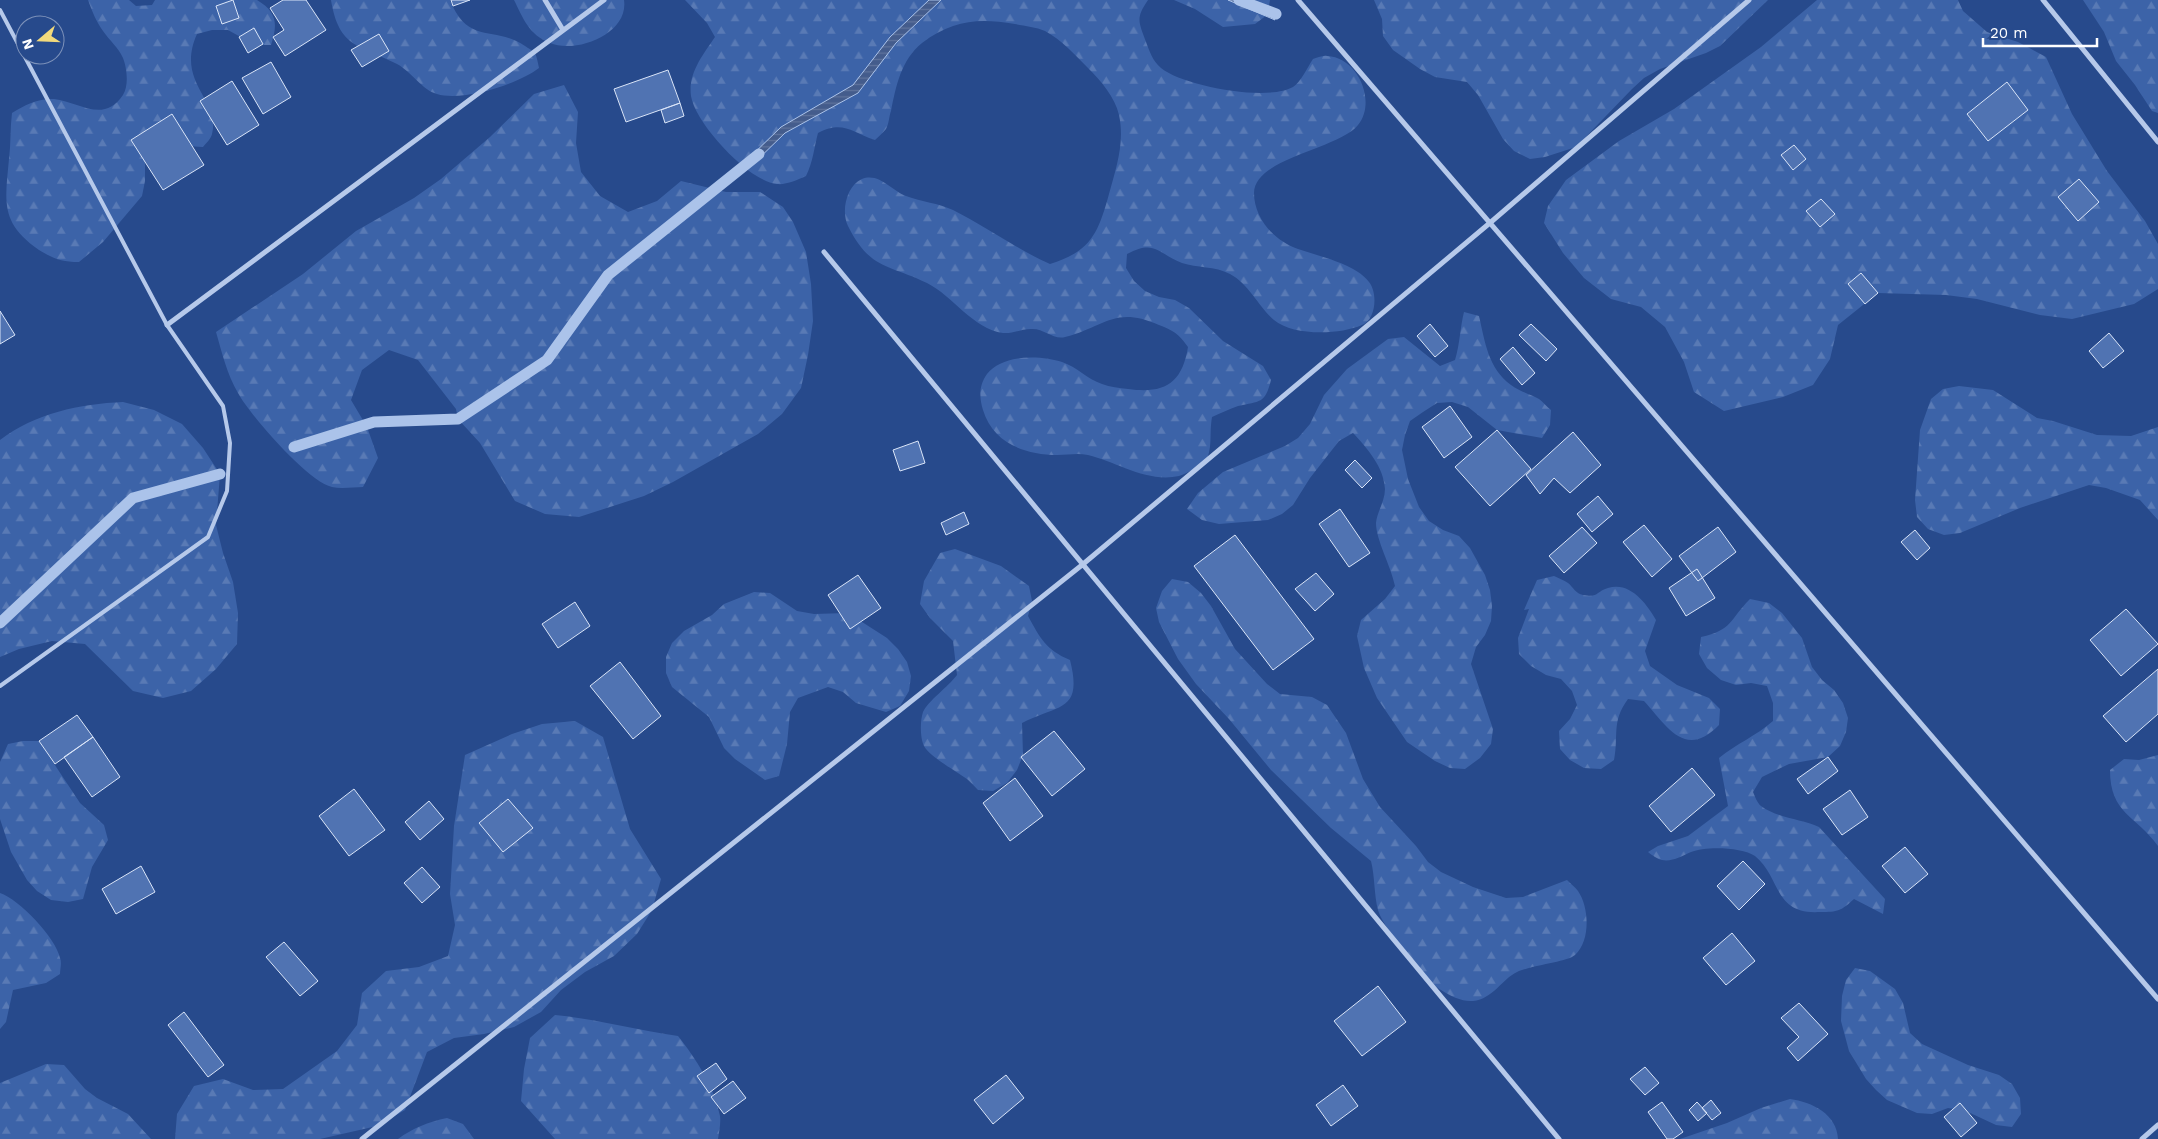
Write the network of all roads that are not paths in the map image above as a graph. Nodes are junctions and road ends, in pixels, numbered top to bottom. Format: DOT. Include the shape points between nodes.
graph roads {
  1 [pos="545,0"];
  2 [pos="604,0"];
  3 [pos="1298,0"];
  4 [pos="1749,0"];
  5 [pos="2043,0"];
  6 [pos="0,10"];
  7 [pos="563,30"];
  8 [pos="2158,142"];
  9 [pos="1491,222"];
  10 [pos="824,252"];
  11 [pos="167,325"];
  12 [pos="1082,565"];
  13 [pos="0,686"];
  14 [pos="2158,999"];
  15 [pos="2158,1125"];
  16 [pos="362,1139"];
  17 [pos="1559,1139"];
  18 [pos="2142,1139"];
  1 -- 7 [label="street"];
  2 -- 7 [label="street"];
  3 -- 9 [label="street"];
  4 -- 9 [label="street"];
  5 -- 8 [label="street"];
  6 -- 11 [label="lane"];
  7 -- 11 [label="street"];
  9 -- 12 [label="street"];
  9 -- 14 [label="street"];
  10 -- 12 [label="street"];
  11 -- 13 [label="lane" via="223,406 230,443 227,490 208,536"];
  12 -- 16 [label="street"];
  12 -- 17 [label="street"];
  15 -- 18 [label="street"];
}
